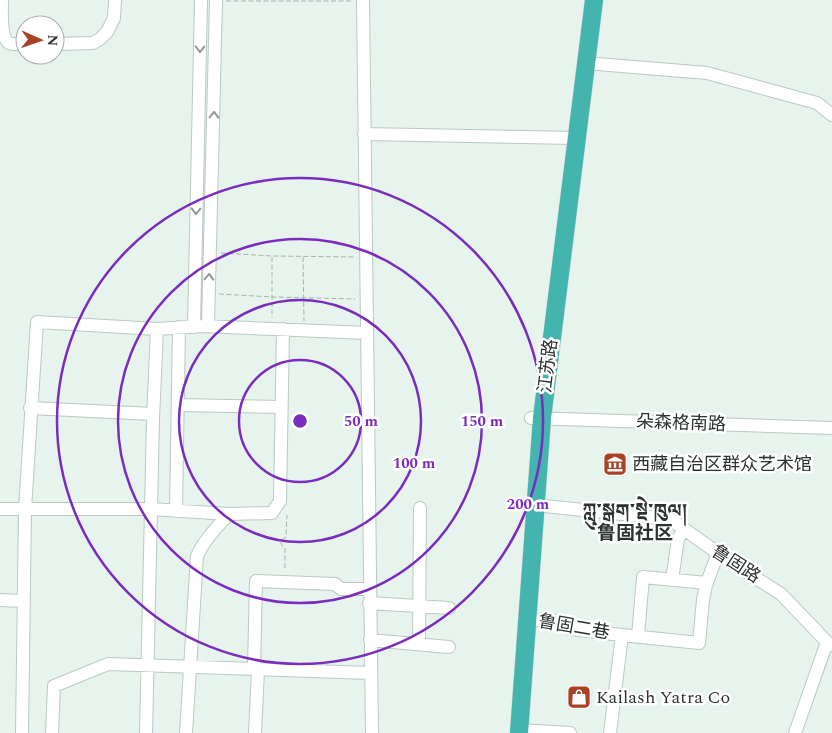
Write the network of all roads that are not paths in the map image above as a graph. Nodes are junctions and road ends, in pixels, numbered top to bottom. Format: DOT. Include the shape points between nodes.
graph roads {
  1 [pos="2,0"];
  2 [pos="115,0"];
  3 [pos="201,0"];
  4 [pos="363,0"];
  5 [pos="581,0"];
  6 [pos="594,0"];
  7 [pos="216,1"];
  8 [pos="2,41"];
  9 [pos="15,43"];
  10 [pos="65,44"];
  11 [pos="585,63"];
  12 [pos="832,115"];
  13 [pos="364,134"];
  14 [pos="570,138"];
  15 [pos="208,326"];
  16 [pos="179,327"];
  17 [pos="194,327"];
  18 [pos="157,329"];
  19 [pos="277,329"];
  20 [pos="367,333"];
  21 [pos="178,405"];
  22 [pos="282,407"];
  23 [pos="30,408"];
  24 [pos="153,414"];
  25 [pos="536,418"];
  26 [pos="832,428"];
  27 [pos="535,505"];
  28 [pos="420,508"];
  29 [pos="0,509"];
  30 [pos="25,509"];
  31 [pos="151,509"];
  32 [pos="176,511"];
  33 [pos="229,514"];
  34 [pos="684,528"];
  35 [pos="718,553"];
  36 [pos="672,580"];
  37 [pos="707,583"];
  38 [pos="369,589"];
  39 [pos="0,600"];
  40 [pos="23,601"];
  41 [pos="370,603"];
  42 [pos="419,606"];
  43 [pos="449,608"];
  44 [pos="527,620"];
  45 [pos="638,634"];
  46 [pos="622,635"];
  47 [pos="370,640"];
  48 [pos="830,643"];
  49 [pos="419,644"];
  50 [pos="449,647"];
  51 [pos="147,666"];
  52 [pos="189,666"];
  53 [pos="254,668"];
  54 [pos="370,673"];
  55 [pos="515,732"];
  56 [pos="22,733"];
  57 [pos="52,733"];
  58 [pos="146,733"];
  59 [pos="186,733"];
  60 [pos="255,733"];
  61 [pos="372,733"];
  62 [pos="570,733"];
  63 [pos="610,733"];
  64 [pos="795,733"];
  1 -- 8 [label="street"];
  2 -- 10 [label="street" via="114,18 100,39 93,43"];
  3 -- 17 [label="street, one-way"];
  4 -- 13 [label="street"];
  5 -- 14 [label="highway, 江苏路"];
  6 -- 11 [label="highway, 江苏路"];
  15 -- 7 [label="street, one-way"];
  8 -- 9 [label="street"];
  11 -- 12 [label="street" via="707,73 817,103"];
  11 -- 14 [label="highway, 江苏路"];
  13 -- 14 [label="street"];
  13 -- 20 [label="street"];
  14 -- 25 [label="highway, 江苏路"];
  15 -- 17 [label="street"];
  15 -- 19 [label="street"];
  16 -- 17 [label="street"];
  16 -- 18 [label="street"];
  16 -- 21 [label="street"];
  18 -- 23 [label="street" via="36,322"];
  18 -- 24 [label="street"];
  19 -- 20 [label="street"];
  19 -- 22 [label="street"];
  20 -- 38 [label="street"];
  21 -- 22 [label="street"];
  21 -- 32 [label="street"];
  22 -- 33 [label="street" via="280,500 272,513"];
  23 -- 24 [label="street"];
  23 -- 30 [label="street"];
  24 -- 31 [label="street"];
  25 -- 26 [label="street, 朵森格南路"];
  25 -- 27 [label="highway, 江苏路"];
  25 -- 55 [label="highway, 江苏路" via="523,504"];
  27 -- 34 [label="street, 鲁固路" via="670,519"];
  27 -- 44 [label="highway, 江苏路"];
  28 -- 42 [label="street"];
  29 -- 30 [label="street"];
  30 -- 31 [label="street"];
  30 -- 40 [label="street"];
  31 -- 32 [label="street"];
  31 -- 51 [label="street"];
  32 -- 33 [label="street"];
  33 -- 52 [label="street" via="208,537 197,556"];
  34 -- 35 [label="street, 鲁固路"];
  34 -- 36 [label="street" via="678,538"];
  35 -- 37 [label="street, 鲁固二巷"];
  35 -- 48 [label="street, 鲁固路" via="781,594"];
  36 -- 37 [label="street"];
  36 -- 45 [label="street" via="643,577"];
  37 -- 45 [label="street, 鲁固二巷" via="702,600 699,643"];
  38 -- 41 [label="street"];
  38 -- 53 [label="street" via="341,589 335,584 256,581"];
  39 -- 40 [label="street"];
  40 -- 56 [label="street"];
  41 -- 42 [label="street"];
  41 -- 47 [label="street"];
  42 -- 43 [label="street"];
  42 -- 49 [label="street"];
  44 -- 46 [label="street, 鲁固二巷" via="563,621 563,625 571,625 570,630"];
  44 -- 55 [label="highway, 江苏路"];
  45 -- 46 [label="street, 鲁固二巷"];
  46 -- 63 [label="street, 鲁固二巷"];
  47 -- 49 [label="street"];
  47 -- 54 [label="street"];
  48 -- 64 [label="street"];
  49 -- 50 [label="street"];
  51 -- 52 [label="street"];
  51 -- 57 [label="street" via="108,664 54,686"];
  51 -- 58 [label="street"];
  52 -- 53 [label="street"];
  52 -- 59 [label="street"];
  53 -- 54 [label="street"];
  53 -- 60 [label="street" via="258,671"];
  54 -- 61 [label="street"];
  55 -- 62 [label="street"];
}
